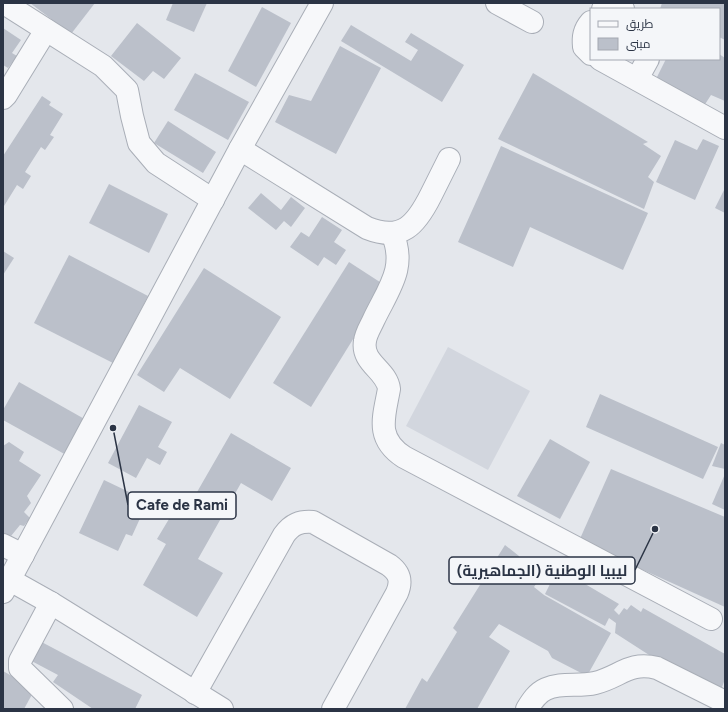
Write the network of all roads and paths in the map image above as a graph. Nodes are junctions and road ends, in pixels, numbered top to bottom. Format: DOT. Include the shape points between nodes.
graph roads {
  1 [pos="4,3"];
  2 [pos="322,3"];
  3 [pos="497,3"];
  4 [pos="606,8"];
  5 [pos="619,8"];
  6 [pos="532,22"];
  7 [pos="590,23"];
  8 [pos="46,30"];
  9 [pos="590,53"];
  10 [pos="602,60"];
  11 [pos="647,60"];
  12 [pos="637,79"];
  13 [pos="3,98"];
  14 [pos="725,128"];
  15 [pos="240,149"];
  16 [pos="449,159"];
  17 [pos="213,200"];
  18 [pos="392,233"];
  19 [pos="3,545"];
  20 [pos="24,555"];
  21 [pos="6,586"];
  22 [pos="51,603"];
  23 [pos="711,619"];
  24 [pos="195,693"];
  25 [pos="725,702"];
  26 [pos="62,709"];
  27 [pos="221,709"];
  28 [pos="333,709"];
  29 [pos="527,709"];
  1 -- 8 [label="street"];
  2 -- 15 [label="street"];
  3 -- 6 [label="street"];
  4 -- 5 [label="street"];
  7 -- 9 [label="street" via="583,37 584,47"];
  8 -- 13 [label="street"];
  8 -- 17 [label="street" via="103,66 127,90 139,142 156,163"];
  10 -- 12 [label="street"];
  11 -- 12 [label="street"];
  12 -- 14 [label="street"];
  15 -- 17 [label="street"];
  15 -- 18 [label="street" via="367,228"];
  16 -- 18 [label="street" via="415,222 404,230"];
  17 -- 20 [label="street"];
  18 -- 23 [label="street" via="398,254 398,266 366,334 364,346 368,358 388,384 383,422 386,439 391,446 404,456"];
  19 -- 20 [label="street"];
  20 -- 21 [label="street"];
  21 -- 22 [label="street"];
  22 -- 24 [label="street"];
  22 -- 26 [label="street" via="20,661 20,668"];
  24 -- 27 [label="street"];
  24 -- 28 [label="street" via="284,534 297,523 314,522 389,565 400,577 397,593"];
  25 -- 29 [label="street" via="657,668 639,666 596,683 546,689 539,693"];
}
